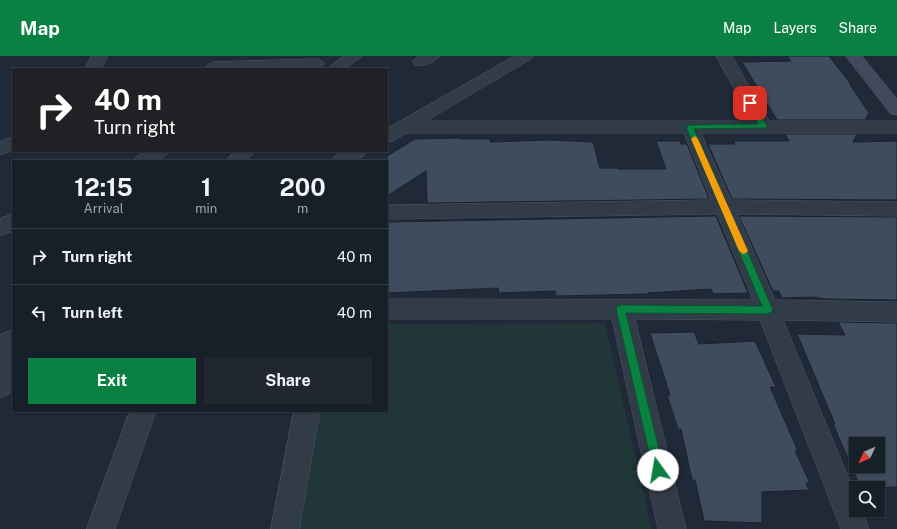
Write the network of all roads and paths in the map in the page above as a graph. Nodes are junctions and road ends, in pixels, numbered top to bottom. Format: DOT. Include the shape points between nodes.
graph roads {
  1 [pos="100,56"];
  2 [pos="354,56"];
  3 [pos="526,56"];
  4 [pos="724,56"];
  5 [pos="854,56"];
  6 [pos="317,63"];
  7 [pos="215,64"];
  8 [pos="94,68"];
  9 [pos="336,68"];
  10 [pos="897,110"];
  11 [pos="763,126"];
  12 [pos="406,127"];
  13 [pos="690,127"];
  14 [pos="897,127"];
  15 [pos="388,136"];
  16 [pos="12,143"];
  17 [pos="0,149"];
  18 [pos="158,152"];
  19 [pos="245,152"];
  20 [pos="357,152"];
  21 [pos="144,160"];
  22 [pos="236,160"];
  23 [pos="342,160"];
  24 [pos="725,207"];
  25 [pos="897,210"];
  26 [pos="388,212"];
  27 [pos="12,222"];
  28 [pos="0,228"];
  29 [pos="388,309"];
  30 [pos="621,309"];
  31 [pos="768,310"];
  32 [pos="897,312"];
  33 [pos="12,341"];
  34 [pos="0,347"];
  35 [pos="12,363"];
  36 [pos="0,386"];
  37 [pos="143,412"];
  38 [pos="306,412"];
  39 [pos="101,529"];
  40 [pos="284,529"];
  41 [pos="672,529"];
  42 [pos="855,529"];
  1 -- 8 [label="street"];
  2 -- 9 [label="street"];
  3 -- 12 [label="street"];
  4 -- 11 [label="street"];
  5 -- 10 [label="main road"];
  6 -- 7 [label="street"];
  11 -- 13 [label="street"];
  11 -- 14 [label="street"];
  12 -- 13 [label="street"];
  12 -- 15 [label="street"];
  13 -- 24 [label="street"];
  16 -- 17 [label="street"];
  18 -- 21 [label="street"];
  19 -- 22 [label="street"];
  20 -- 23 [label="street"];
  24 -- 25 [label="street"];
  24 -- 26 [label="street"];
  24 -- 31 [label="street"];
  27 -- 28 [label="street"];
  29 -- 30 [label="street"];
  30 -- 31 [label="street"];
  30 -- 41 [label="street"];
  31 -- 32 [label="street"];
  31 -- 42 [label="street"];
  33 -- 34 [label="street"];
  35 -- 36 [label="street"];
  37 -- 39 [label="street"];
  38 -- 40 [label="street"];
}
